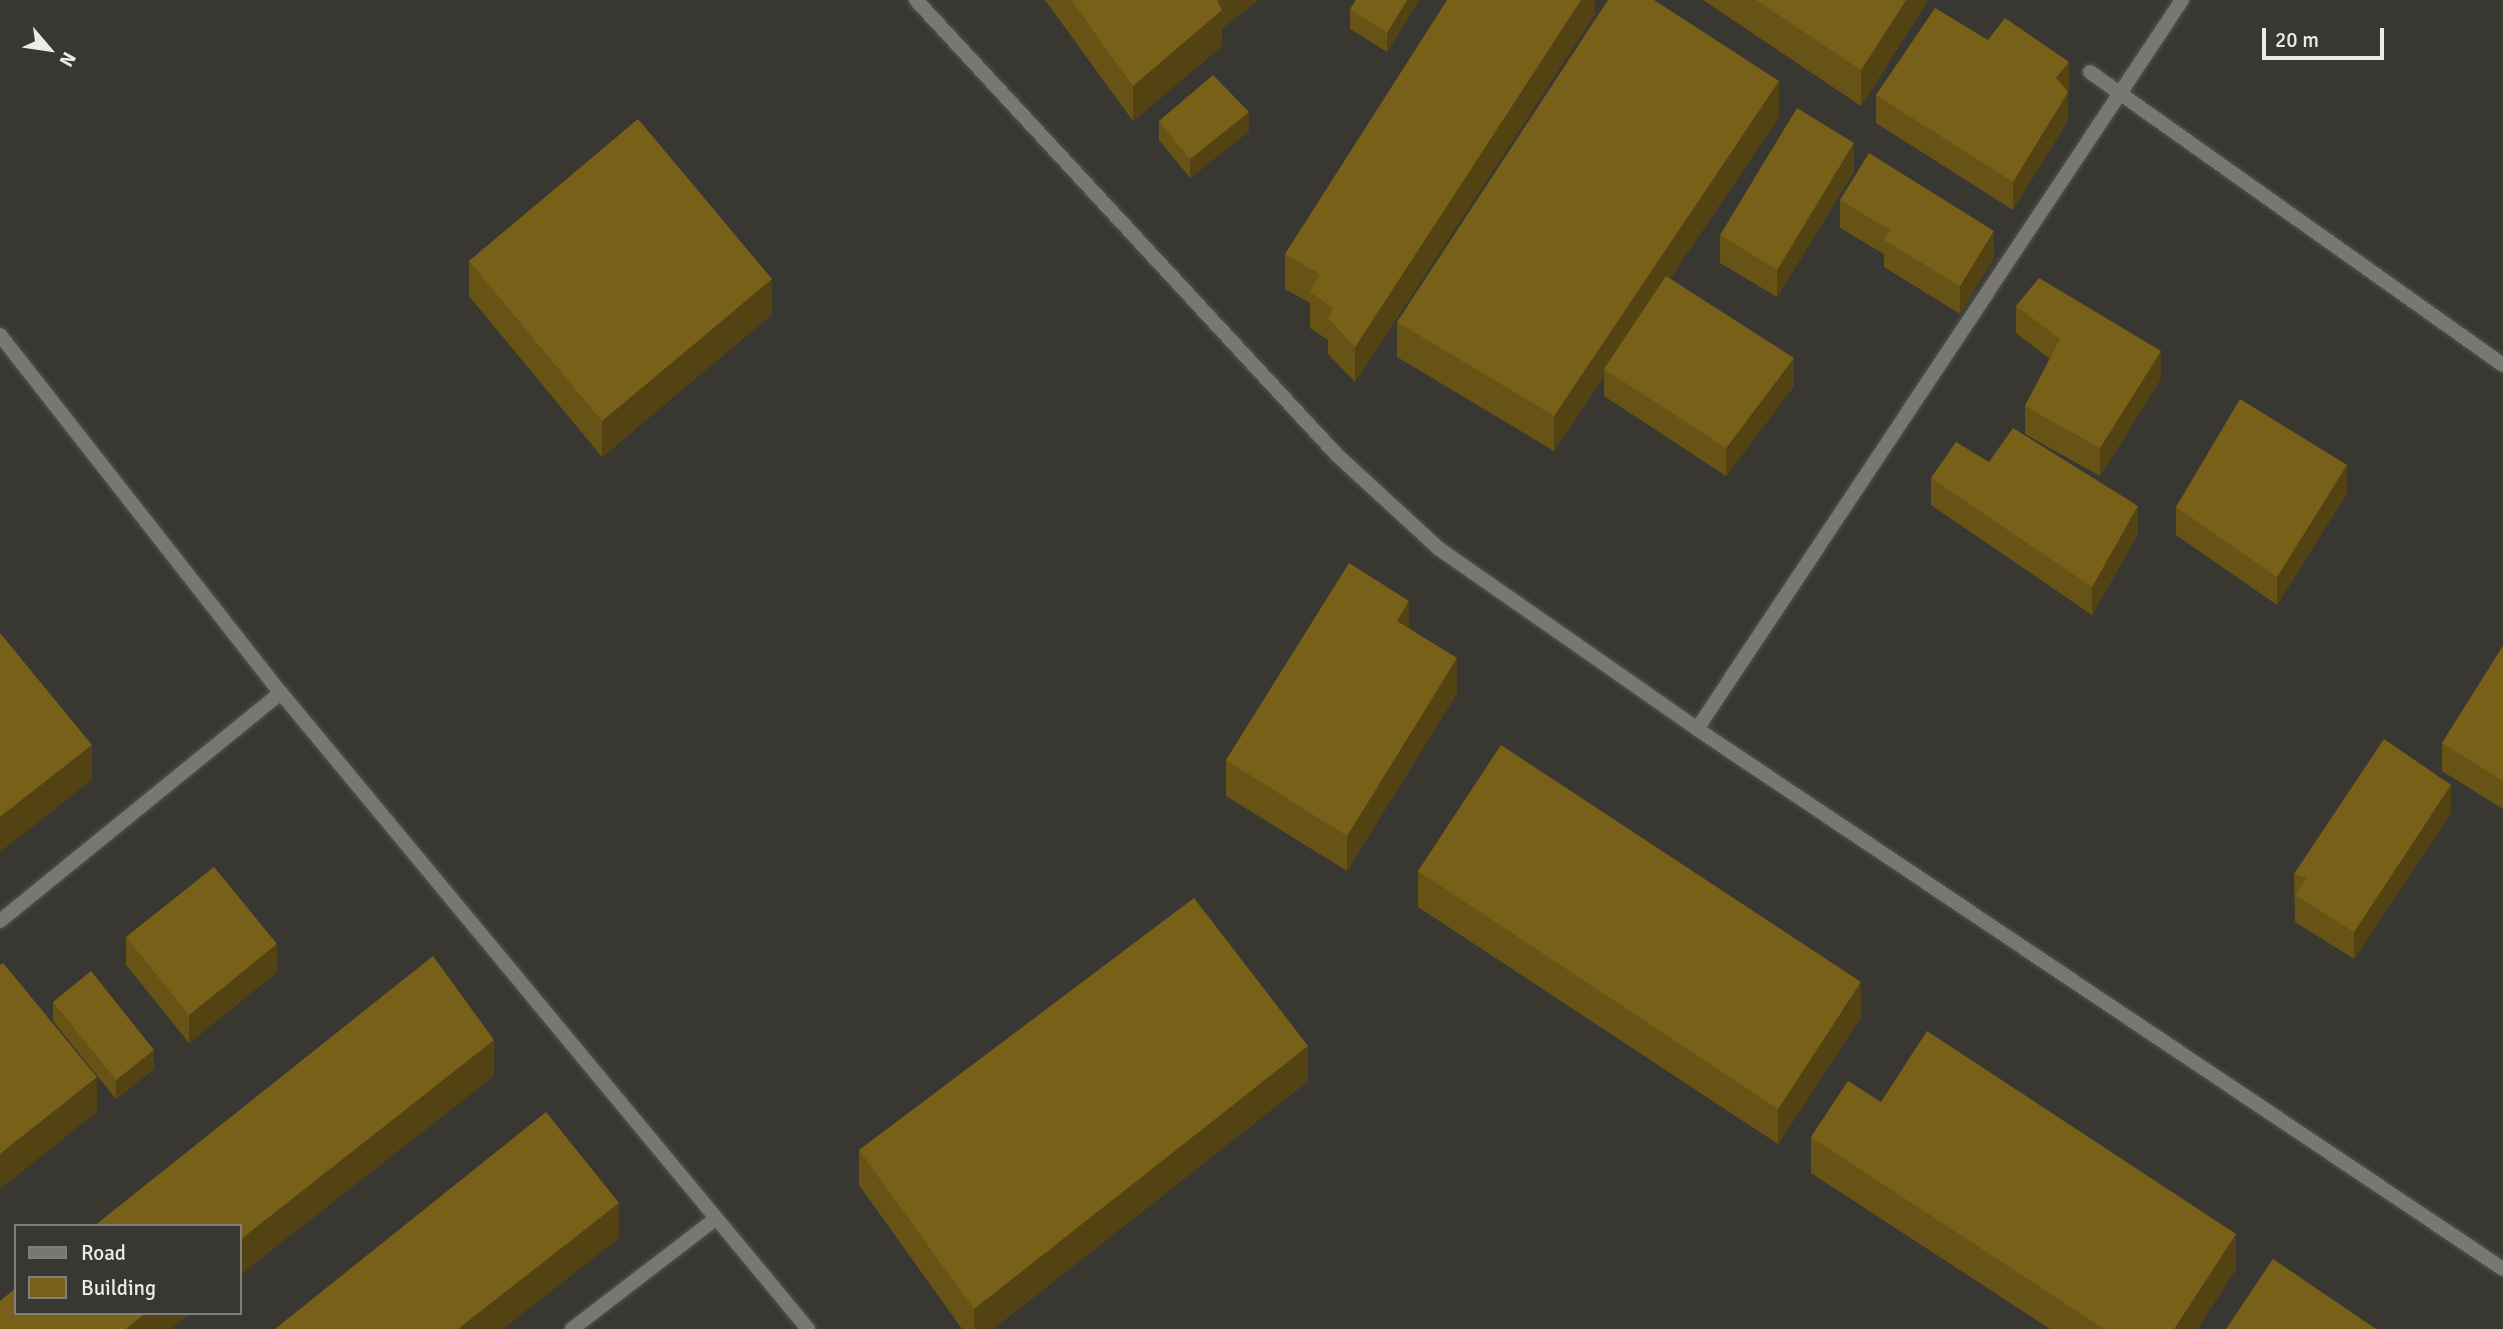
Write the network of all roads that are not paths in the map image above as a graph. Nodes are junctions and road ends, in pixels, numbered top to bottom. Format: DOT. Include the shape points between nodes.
graph roads {
  1 [pos="916,0"];
  2 [pos="2182,0"];
  3 [pos="2090,72"];
  4 [pos="2121,92"];
  5 [pos="0,334"];
  6 [pos="2503,365"];
  7 [pos="281,693"];
  8 [pos="1697,729"];
  9 [pos="0,921"];
  10 [pos="713,1220"];
  11 [pos="2503,1269"];
  12 [pos="572,1329"];
  13 [pos="808,1329"];
  1 -- 8 [label="street" via="1348,464 1438,548"];
  2 -- 4 [label="street"];
  3 -- 4 [label="street"];
  4 -- 6 [label="street"];
  4 -- 8 [label="street"];
  5 -- 7 [label="street"];
  7 -- 9 [label="street"];
  7 -- 10 [label="street"];
  8 -- 11 [label="street"];
  10 -- 12 [label="street"];
  10 -- 13 [label="street"];
}
